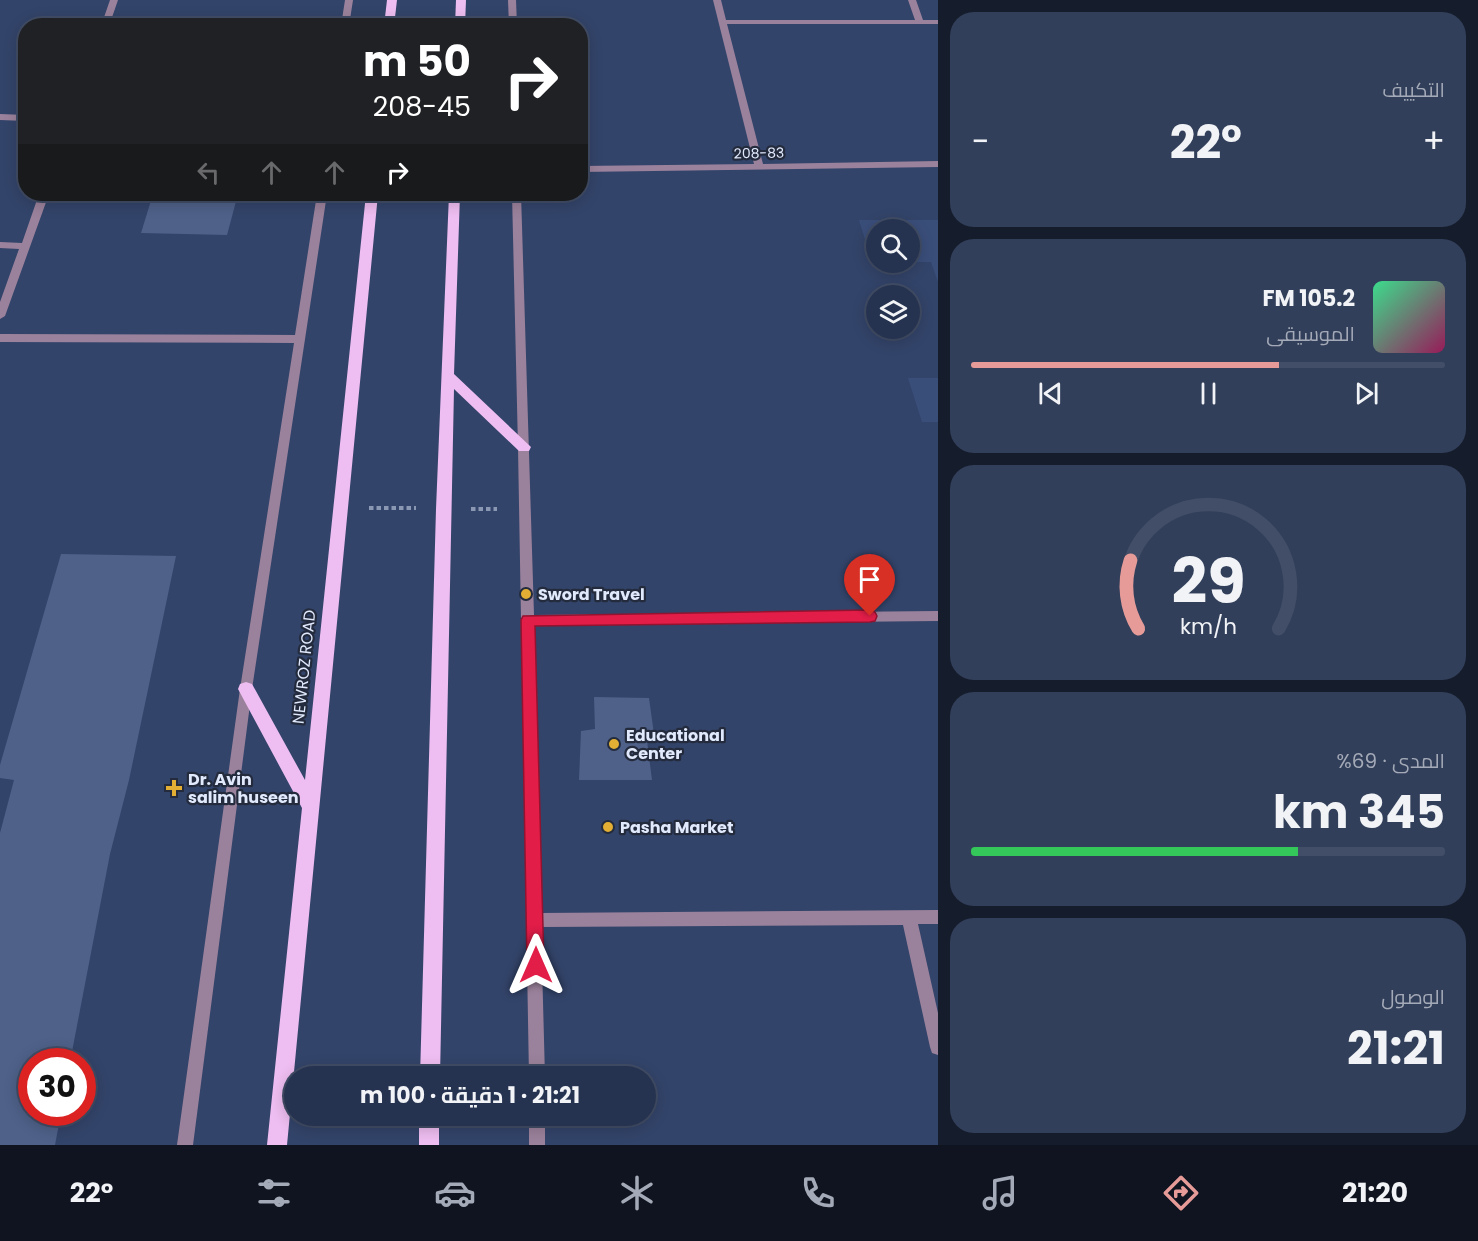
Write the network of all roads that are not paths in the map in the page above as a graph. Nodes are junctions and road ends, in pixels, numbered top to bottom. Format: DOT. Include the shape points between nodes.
graph roads {
  1 [pos="102,0"];
  2 [pos="114,0"];
  3 [pos="349,0"];
  4 [pos="392,0"];
  5 [pos="460,0"];
  6 [pos="512,0"];
  7 [pos="717,0"];
  8 [pos="912,0"];
  9 [pos="108,18"];
  10 [pos="346,18"];
  11 [pos="391,18"];
  12 [pos="460,18"];
  13 [pos="513,18"];
  14 [pos="723,22"];
  15 [pos="920,22"];
  16 [pos="938,22"];
  17 [pos="0,117"];
  18 [pos="18,118"];
  19 [pos="938,164"];
  20 [pos="759,166"];
  21 [pos="588,169"];
  22 [pos="42,201"];
  23 [pos="321,201"];
  24 [pos="371,201"];
  25 [pos="454,201"];
  26 [pos="516,201"];
  27 [pos="0,245"];
  28 [pos="26,246"];
  29 [pos="0,316"];
  30 [pos="0,338"];
  31 [pos="299,339"];
  32 [pos="448,376"];
  33 [pos="525,447"];
  34 [pos="938,616"];
  35 [pos="528,620"];
  36 [pos="246,689"];
  37 [pos="311,808"];
  38 [pos="909,917"];
  39 [pos="938,917"];
  40 [pos="535,920"];
  41 [pos="938,1047"];
  42 [pos="430,1066"];
  43 [pos="537,1066"];
  44 [pos="429,1126"];
  45 [pos="537,1126"];
  46 [pos="185,1145"];
  47 [pos="277,1145"];
  48 [pos="429,1145"];
  49 [pos="537,1145"];
  1 -- 2 [label="street"];
  2 -- 9 [label="street"];
  3 -- 10 [label="street"];
  4 -- 11 [label="main road"];
  5 -- 12 [label="main road"];
  6 -- 13 [label="street"];
  7 -- 14 [label="street"];
  8 -- 15 [label="street"];
  14 -- 15 [label="street"];
  14 -- 20 [label="street"];
  15 -- 16 [label="street"];
  17 -- 18 [label="street"];
  19 -- 20 [label="street, 208-83"];
  20 -- 21 [label="street, 208-83"];
  22 -- 28 [label="street"];
  23 -- 31 [label="street"];
  24 -- 37 [label="main road, NEWROZ ROAD"];
  25 -- 32 [label="main road"];
  26 -- 33 [label="street"];
  27 -- 28 [label="street"];
  28 -- 29 [label="street"];
  30 -- 31 [label="street"];
  31 -- 36 [label="street"];
  32 -- 33 [label="main road"];
  32 -- 42 [label="main road"];
  33 -- 35 [label="street"];
  34 -- 35 [label="street"];
  35 -- 40 [label="street"];
  36 -- 37 [label="main road"];
  36 -- 46 [label="street"];
  37 -- 47 [label="main road, NEWROZ ROAD"];
  38 -- 39 [label="street"];
  38 -- 40 [label="street"];
  38 -- 41 [label="street"];
  40 -- 43 [label="street"];
  44 -- 48 [label="main road"];
  45 -- 49 [label="street"];
}
